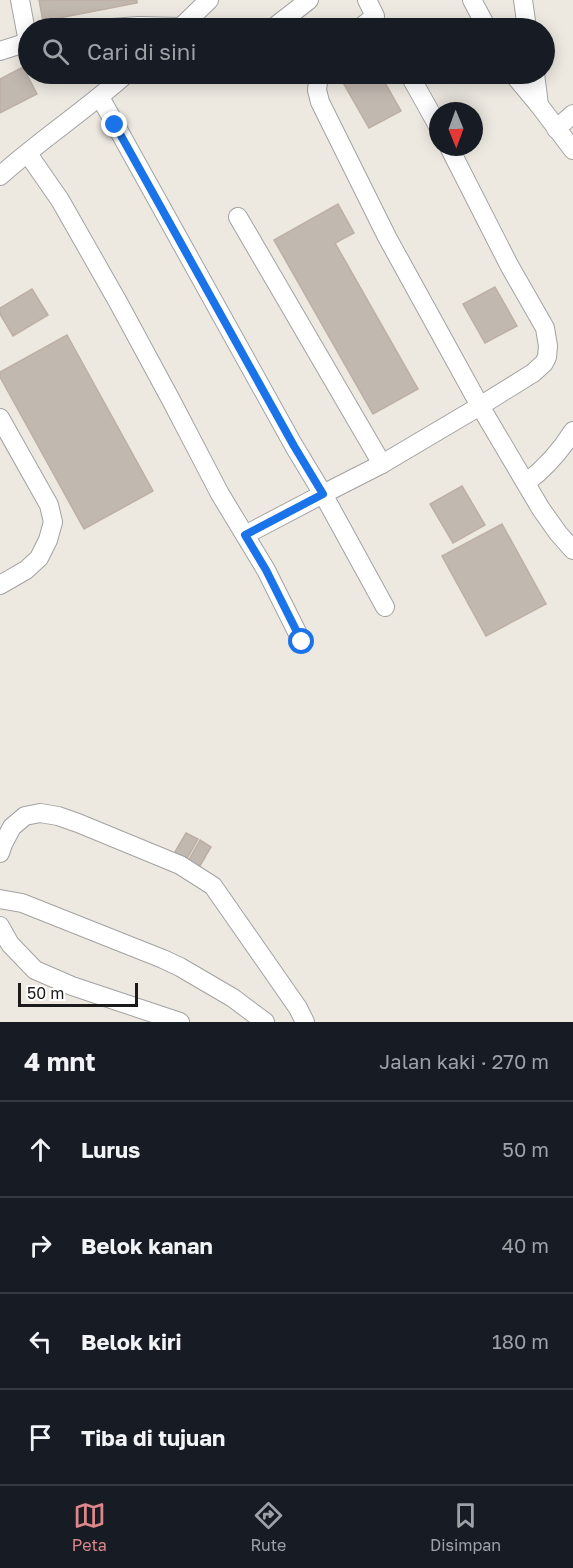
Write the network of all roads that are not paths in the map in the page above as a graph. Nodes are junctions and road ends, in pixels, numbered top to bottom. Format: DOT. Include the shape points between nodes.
graph roads {
  1 [pos="20,0"];
  2 [pos="209,0"];
  3 [pos="309,0"];
  4 [pos="472,0"];
  5 [pos="523,0"];
  6 [pos="23,18"];
  7 [pos="190,18"];
  8 [pos="286,18"];
  9 [pos="482,18"];
  10 [pos="526,18"];
  11 [pos="18,45"];
  12 [pos="0,51"];
  13 [pos="115,84"];
  14 [pos="317,84"];
  15 [pos="415,84"];
  16 [pos="521,84"];
  17 [pos="536,84"];
  18 [pos="100,97"];
  19 [pos="538,105"];
  20 [pos="429,110"];
  21 [pos="573,114"];
  22 [pos="556,129"];
  23 [pos="573,150"];
  24 [pos="28,154"];
  25 [pos="453,156"];
  26 [pos="0,176"];
  27 [pos="238,217"];
  28 [pos="480,406"];
  29 [pos="0,418"];
  30 [pos="573,431"];
  31 [pos="382,464"];
  32 [pos="526,483"];
  33 [pos="323,494"];
  34 [pos="245,535"];
  35 [pos="573,550"];
  36 [pos="0,585"];
  37 [pos="385,607"];
  38 [pos="302,642"];
  39 [pos="0,854"];
  40 [pos="0,899"];
  41 [pos="0,926"];
  42 [pos="180,1022"];
  43 [pos="266,1022"];
  44 [pos="305,1022"];
  1 -- 6 [label="lane"];
  2 -- 7 [label="lane"];
  3 -- 8 [label="lane"];
  4 -- 9 [label="lane"];
  5 -- 10 [label="lane"];
  11 -- 12 [label="lane"];
  13 -- 18 [label="lane"];
  14 -- 28 [label="lane" via="318,96 387,237"];
  15 -- 20 [label="lane"];
  16 -- 19 [label="lane"];
  17 -- 19 [label="lane"];
  18 -- 24 [label="lane"];
  18 -- 33 [label="lane"];
  19 -- 22 [label="lane"];
  21 -- 22 [label="lane"];
  22 -- 23 [label="lane"];
  24 -- 26 [label="lane"];
  24 -- 34 [label="lane" via="60,200"];
  25 -- 28 [label="lane" via="548,336 544,363"];
  27 -- 31 [label="lane"];
  28 -- 31 [label="lane"];
  28 -- 32 [label="lane"];
  29 -- 36 [label="lane" via="49,505 52,522 39,558"];
  30 -- 32 [label="lane" via="543,470"];
  31 -- 33 [label="lane"];
  32 -- 35 [label="lane"];
  33 -- 34 [label="lane"];
  33 -- 37 [label="lane"];
  34 -- 38 [label="lane"];
  39 -- 44 [label="lane" via="12,827 25,816 40,813 78,823 180,866 213,886"];
  40 -- 43 [label="lane" via="22,903 163,958"];
  41 -- 42 [label="lane" via="10,944 35,970"];
}
